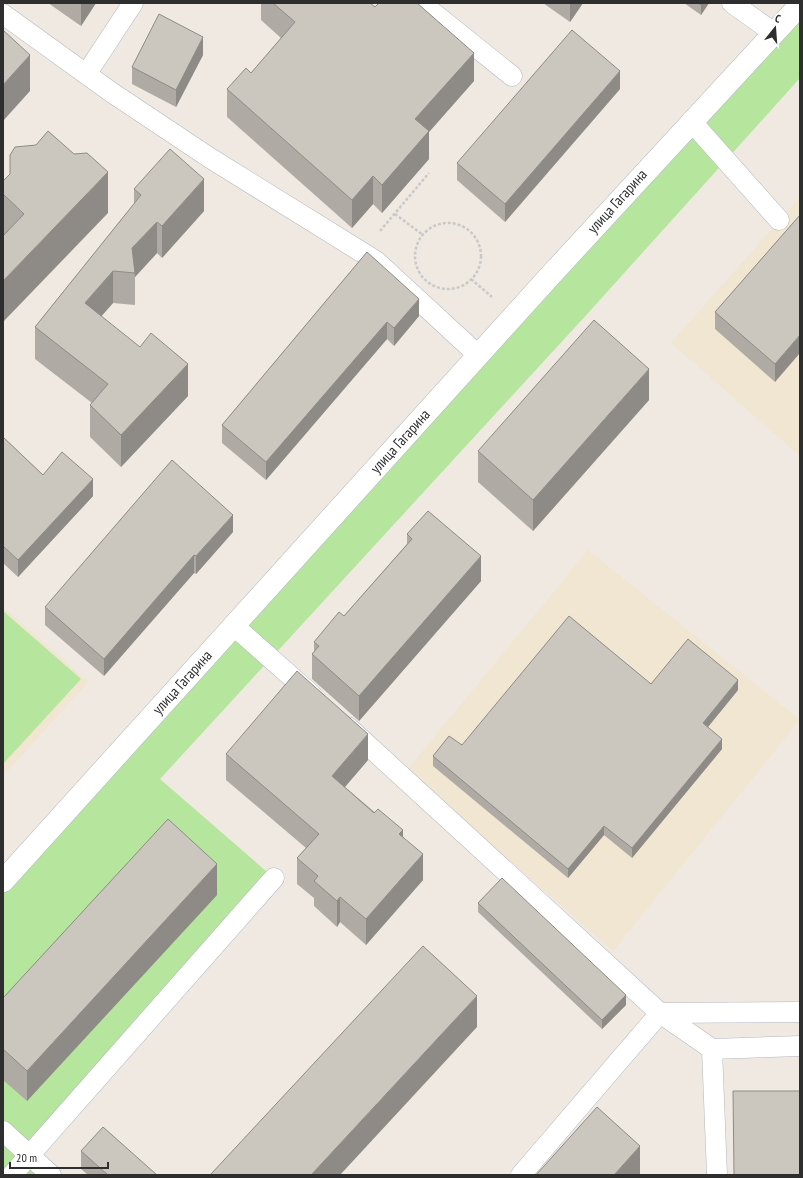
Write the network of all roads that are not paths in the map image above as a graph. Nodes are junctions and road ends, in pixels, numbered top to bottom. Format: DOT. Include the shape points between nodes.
graph roads {
  1 [pos="133,3"];
  2 [pos="421,3"];
  3 [pos="732,3"];
  4 [pos="800,5"];
  5 [pos="3,14"];
  6 [pos="774,33"];
  7 [pos="87,73"];
  8 [pos="512,76"];
  9 [pos="691,121"];
  10 [pos="779,220"];
  11 [pos="478,355"];
  12 [pos="233,625"];
  13 [pos="274,878"];
  14 [pos="3,881"];
  15 [pos="800,1012"];
  16 [pos="660,1013"];
  17 [pos="800,1046"];
  18 [pos="712,1048"];
  19 [pos="3,1131"];
  20 [pos="30,1156"];
  21 [pos="12,1175"];
  22 [pos="51,1175"];
  23 [pos="521,1175"];
  24 [pos="716,1175"];
  1 -- 7 [label="lane"];
  2 -- 8 [label="lane"];
  3 -- 6 [label="lane"];
  4 -- 6 [label="main road, улица Гагарина"];
  5 -- 7 [label="lane"];
  6 -- 9 [label="main road, улица Гагарина"];
  7 -- 11 [label="lane" via="210,158 376,261"];
  9 -- 10 [label="lane"];
  9 -- 11 [label="main road, улица Гагарина"];
  11 -- 12 [label="main road, улица Гагарина"];
  12 -- 14 [label="main road, улица Гагарина"];
  12 -- 16 [label="lane"];
  13 -- 20 [label="lane"];
  15 -- 16 [label="lane"];
  16 -- 18 [label="lane"];
  16 -- 23 [label="lane"];
  17 -- 18 [label="lane"];
  18 -- 24 [label="lane"];
  19 -- 20 [label="lane"];
  20 -- 21 [label="lane"];
  20 -- 22 [label="lane"];
}
